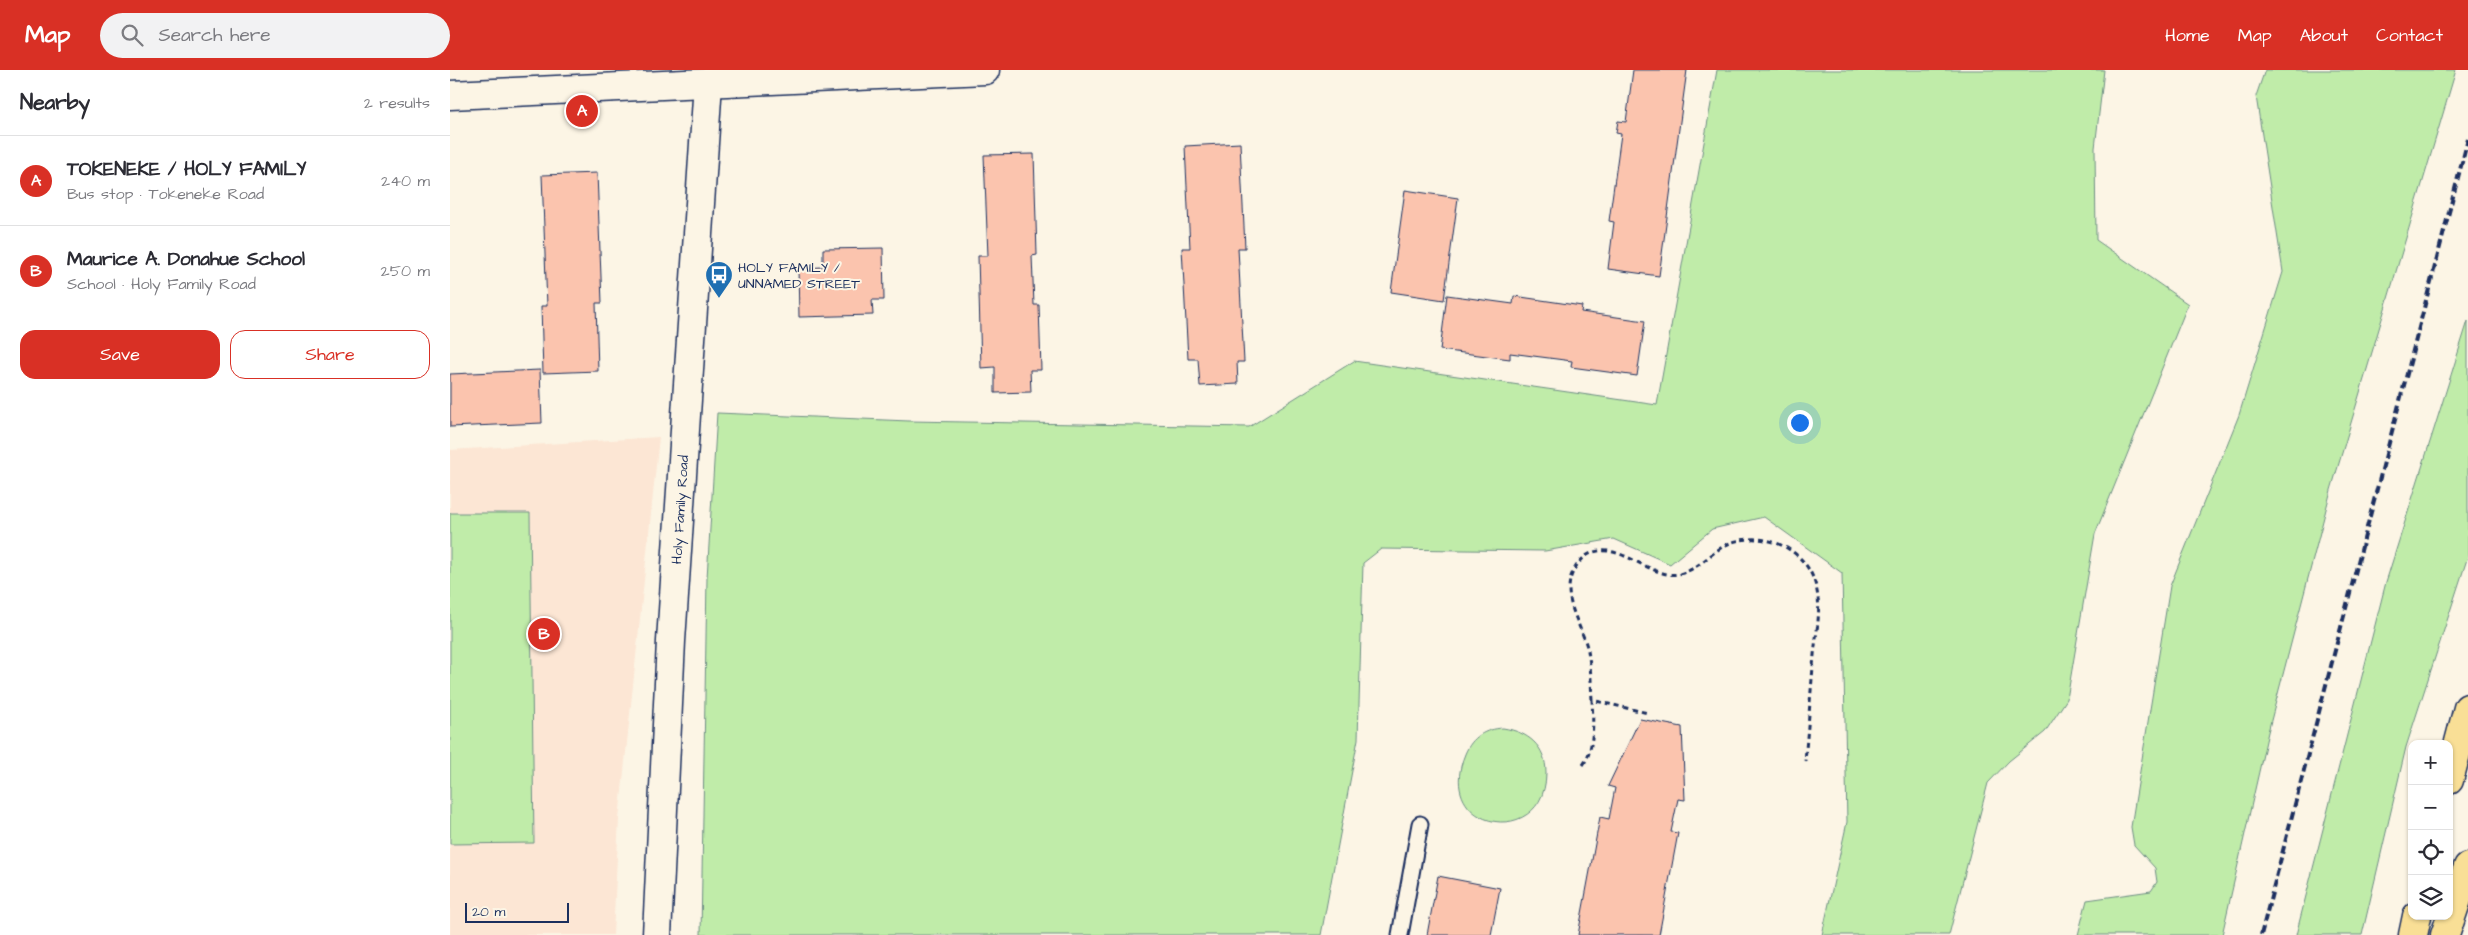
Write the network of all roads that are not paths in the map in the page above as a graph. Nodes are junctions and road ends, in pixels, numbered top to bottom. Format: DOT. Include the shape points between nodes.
graph roads {
  1 [pos="985,70"];
  2 [pos="800,75"];
  3 [pos="708,83"];
  4 [pos="450,95"];
  5 [pos="2468,708"];
  6 [pos="2453,765"];
  7 [pos="1420,824"];
  8 [pos="2468,867"];
  9 [pos="2416,920"];
  10 [pos="657,935"];
  11 [pos="1400,935"];
  12 [pos="2413,935"];
  13 [pos="2444,935"];
  1 -- 2 [label="street"];
  2 -- 3 [label="street"];
  3 -- 4 [label="street"];
  3 -- 10 [label="street, Holy Family Road" via="671,642"];
  5 -- 6 [label="main road"];
  7 -- 11 [label="lane"];
  8 -- 13 [label="main road"];
  9 -- 12 [label="main road"];
}
